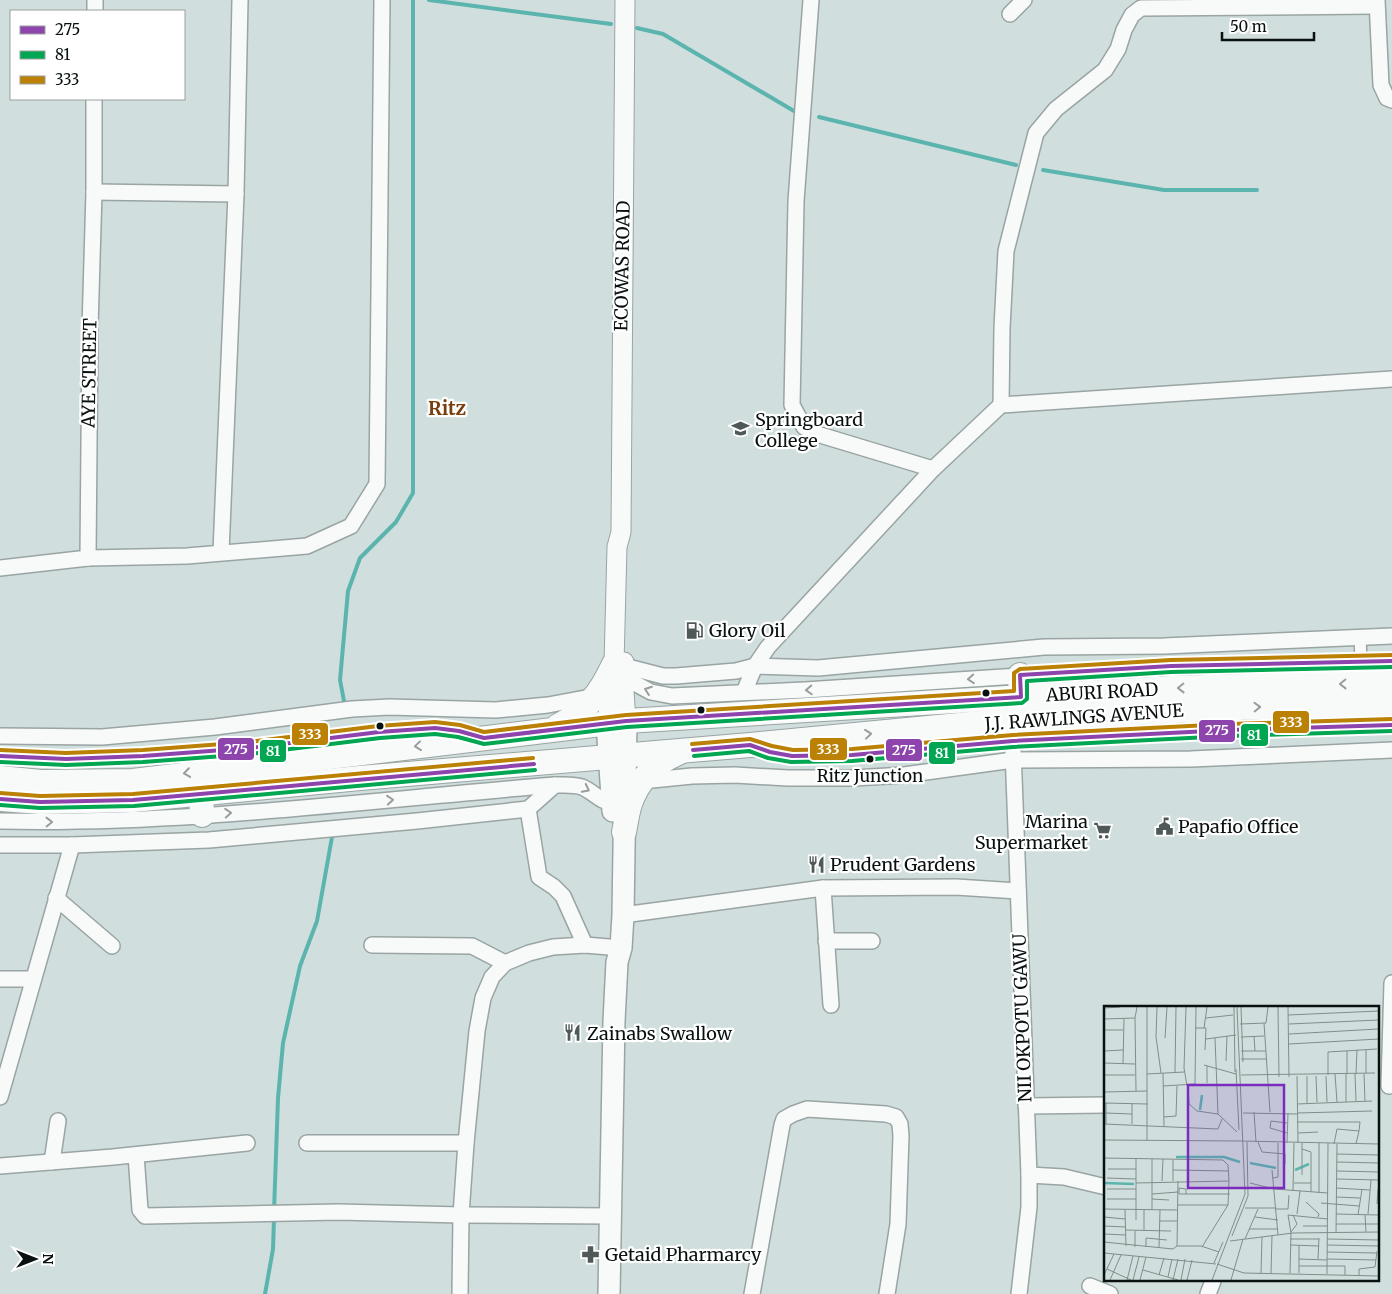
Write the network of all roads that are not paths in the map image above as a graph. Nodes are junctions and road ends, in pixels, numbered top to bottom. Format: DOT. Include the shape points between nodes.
graph roads {
  1 [pos="240,0"];
  2 [pos="382,0"];
  3 [pos="625,0"];
  4 [pos="811,0"];
  5 [pos="1024,0"];
  6 [pos="1376,3"];
  7 [pos="1010,14"];
  8 [pos="94,100"];
  9 [pos="1392,100"];
  10 [pos="94,192"];
  11 [pos="236,194"];
  12 [pos="1392,379"];
  13 [pos="1001,406"];
  14 [pos="933,469"];
  15 [pos="221,552"];
  16 [pos="88,558"];
  17 [pos="0,568"];
  18 [pos="1360,636"];
  19 [pos="1392,636"];
  20 [pos="1392,661"];
  21 [pos="1361,662"];
  22 [pos="621,664"];
  23 [pos="755,666"];
  24 [pos="1392,682"];
  25 [pos="1021,686"];
  26 [pos="744,692"];
  27 [pos="598,695"];
  28 [pos="1392,704"];
  29 [pos="1229,719"];
  30 [pos="1392,725"];
  31 [pos="550,730"];
  32 [pos="0,736"];
  33 [pos="484,738"];
  34 [pos="617,739"];
  35 [pos="1013,741"];
  36 [pos="750,745"];
  37 [pos="683,750"];
  38 [pos="1392,750"];
  39 [pos="0,756"];
  40 [pos="1013,760"];
  41 [pos="0,778"];
  42 [pos="642,781"];
  43 [pos="555,785"];
  44 [pos="0,799"];
  45 [pos="613,803"];
  46 [pos="201,804"];
  47 [pos="528,809"];
  48 [pos="0,821"];
  49 [pos="624,832"];
  50 [pos="0,845"];
  51 [pos="72,845"];
  52 [pos="823,888"];
  53 [pos="1018,891"];
  54 [pos="56,898"];
  55 [pos="623,915"];
  56 [pos="826,941"];
  57 [pos="872,941"];
  58 [pos="372,944"];
  59 [pos="585,945"];
  60 [pos="112,946"];
  61 [pos="616,953"];
  62 [pos="505,963"];
  63 [pos="0,979"];
  64 [pos="33,979"];
  65 [pos="1392,983"];
  66 [pos="830,1005"];
  67 [pos="1386,1086"];
  68 [pos="0,1097"];
  69 [pos="1104,1105"];
  70 [pos="1026,1106"];
  71 [pos="58,1121"];
  72 [pos="247,1143"];
  73 [pos="307,1143"];
  74 [pos="466,1143"];
  75 [pos="136,1155"];
  76 [pos="52,1162"];
  77 [pos="0,1166"];
  78 [pos="1029,1175"];
  79 [pos="1104,1187"];
  80 [pos="461,1215"];
  81 [pos="610,1216"];
  82 [pos="1213,1282"];
  83 [pos="1090,1286"];
  84 [pos="460,1294"];
  85 [pos="610,1294"];
  86 [pos="752,1294"];
  87 [pos="887,1294"];
  88 [pos="1019,1294"];
  89 [pos="1110,1294"];
  90 [pos="1208,1294"];
  1 -- 11 [label="street"];
  2 -- 15 [label="street" via="377,484 351,526 307,546"];
  3 -- 22 [label="street, ECOWAS ROAD" via="621,532 617,547"];
  4 -- 14 [label="street" via="796,201 792,405 804,427 817,434"];
  5 -- 7 [label="street"];
  6 -- 9 [label="street" via="1381,85 1387,98"];
  6 -- 13 [label="street" via="1141,8 1132,15 1105,70 1056,109 1036,133 1006,251"];
  8 -- 10 [label="street, AYE STREET"];
  10 -- 11 [label="street"];
  10 -- 16 [label="street, AYE STREET"];
  11 -- 15 [label="street"];
  12 -- 13 [label="street"];
  13 -- 14 [label="street"];
  14 -- 23 [label="street" via="768,647"];
  15 -- 16 [label="street"];
  16 -- 17 [label="street"];
  18 -- 19 [label="street"];
  18 -- 21 [label="street"];
  18 -- 23 [label="street" via="1164,646 1044,647 818,668"];
  20 -- 21 [label="street"];
  21 -- 25 [label="street" via="1171,666"];
  22 -- 23 [label="street" via="657,675 676,676 736,671"];
  26 -- 22 [label="street, one-way" via="672,696 651,692"];
  22 -- 27 [label="highway"];
  22 -- 34 [label="street, ECOWAS ROAD"];
  23 -- 26 [label="street"];
  24 -- 25 [label="highway, ABURI ROAD, one-way" via="1171,688"];
  25 -- 26 [label="street, one-way"];
  25 -- 34 [label="highway, ABURI ROAD" via="697,717"];
  27 -- 31 [label="highway" via="579,714"];
  27 -- 32 [label="street" via="548,705 496,710 389,707 102,737"];
  29 -- 28 [label="highway, J.J. RAWLINGS AVENUE, one-way"];
  29 -- 30 [label="street"];
  29 -- 35 [label="street"];
  36 -- 29 [label="highway, J.J. RAWLINGS AVENUE, one-way" via="1012,720"];
  31 -- 33 [label="highway, ABURI ROAD"];
  31 -- 34 [label="highway, ABURI ROAD"];
  33 -- 39 [label="street" via="435,728 143,756 66,759"];
  33 -- 41 [label="highway, one-way" via="133,781 41,782"];
  34 -- 37 [label="highway, J.J. RAWLINGS AVENUE"];
  34 -- 45 [label="main road"];
  34 -- 46 [label="highway, J.J. RAWLINGS AVENUE" via="510,766"];
  34 -- 49 [label="main road"];
  35 -- 36 [label="street" via="852,756 792,756"];
  35 -- 40 [label="street, NII OKPOTU GAWU"];
  36 -- 37 [label="highway, J.J. RAWLINGS AVENUE"];
  37 -- 42 [label="highway" via="662,760"];
  38 -- 40 [label="street" via="1191,759"];
  40 -- 42 [label="street" via="904,775 854,778 735,775"];
  40 -- 53 [label="street, NII OKPOTU GAWU"];
  42 -- 49 [label="highway" via="630,804"];
  43 -- 45 [label="street, one-way" via="580,786 606,803"];
  46 -- 43 [label="street, one-way" via="298,808"];
  43 -- 47 [label="street"];
  44 -- 46 [label="highway, J.J. RAWLINGS AVENUE"];
  45 -- 61 [label="main road" via="610,874"];
  48 -- 46 [label="street, one-way" via="133,820"];
  47 -- 51 [label="street" via="209,840"];
  47 -- 59 [label="street" via="540,877 563,896"];
  49 -- 55 [label="main road"];
  50 -- 51 [label="street"];
  51 -- 54 [label="street"];
  52 -- 53 [label="street" via="956,887"];
  52 -- 55 [label="street"];
  52 -- 56 [label="street"];
  53 -- 70 [label="street, NII OKPOTU GAWU"];
  54 -- 60 [label="street"];
  54 -- 64 [label="street"];
  55 -- 61 [label="main road"];
  56 -- 57 [label="street"];
  56 -- 66 [label="street"];
  58 -- 62 [label="street" via="472,946"];
  59 -- 61 [label="street"];
  59 -- 62 [label="street" via="553,947"];
  61 -- 81 [label="main road"];
  62 -- 74 [label="street" via="492,977 483,998"];
  63 -- 64 [label="street"];
  64 -- 68 [label="street"];
  65 -- 67 [label="street"];
  69 -- 70 [label="street"];
  70 -- 78 [label="street, NII OKPOTU GAWU"];
  71 -- 76 [label="street"];
  72 -- 75 [label="street"];
  73 -- 74 [label="street"];
  74 -- 80 [label="street"];
  75 -- 76 [label="street"];
  75 -- 80 [label="street" via="140,1210 145,1216 338,1212"];
  76 -- 77 [label="street"];
  78 -- 79 [label="street"];
  78 -- 88 [label="street, NII OKPOTU GAWU" via="1029,1207"];
  80 -- 81 [label="street"];
  80 -- 84 [label="street"];
  81 -- 85 [label="main road"];
  82 -- 90 [label="street"];
  83 -- 89 [label="street"];
  86 -- 87 [label="street" via="782,1125 784,1119 807,1109 886,1114 896,1117 900,1124 898,1224"];
}
